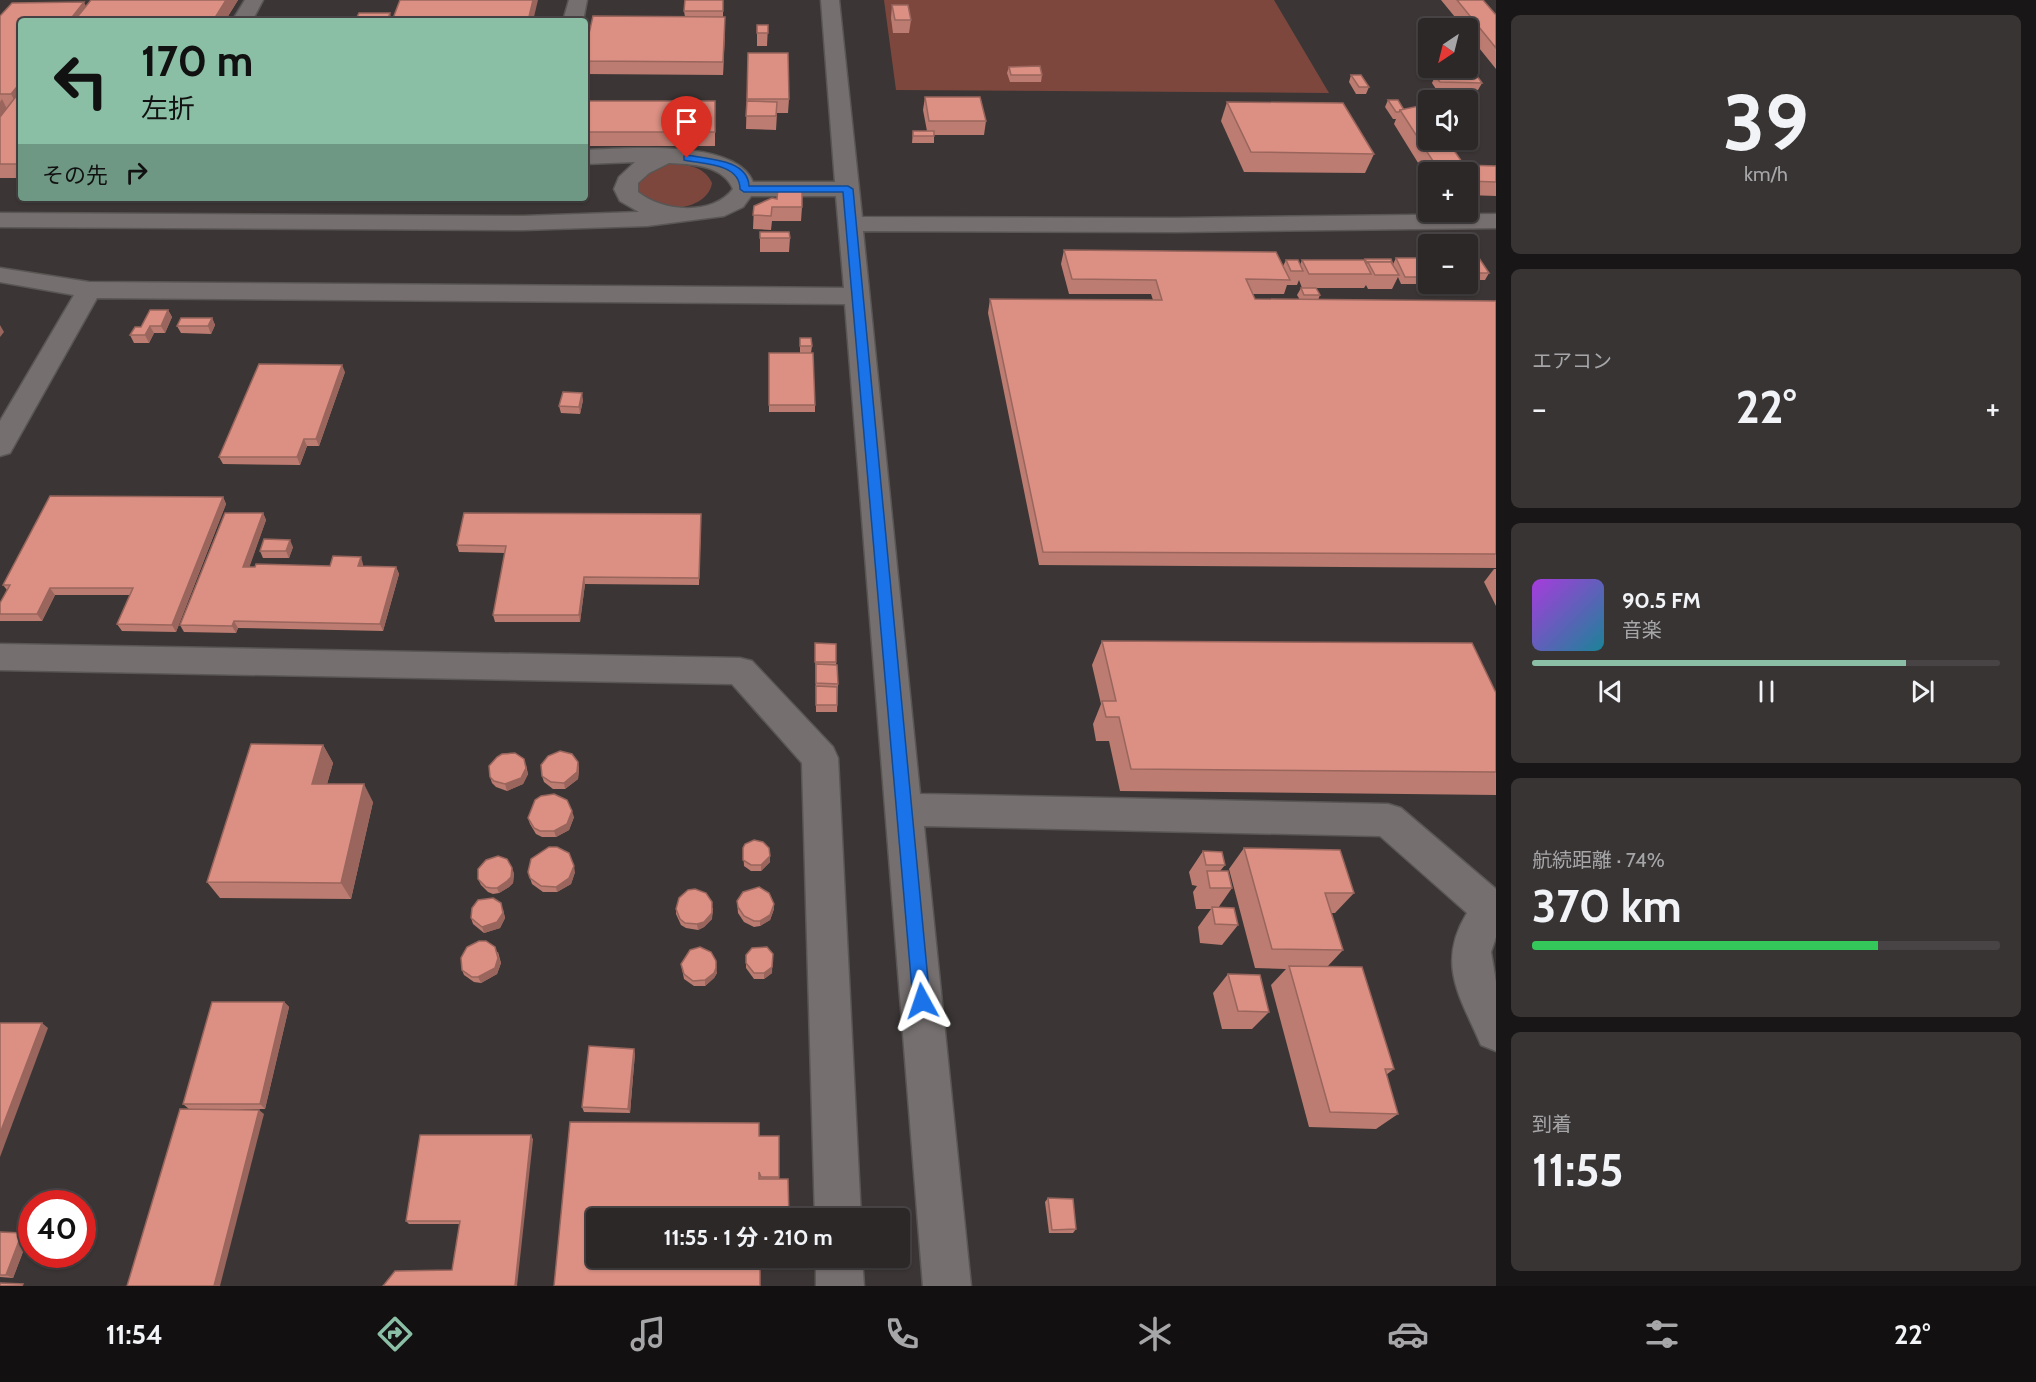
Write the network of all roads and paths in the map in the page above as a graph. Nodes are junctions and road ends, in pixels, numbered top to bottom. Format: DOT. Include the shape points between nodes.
graph roads {
  1 [pos="254,0"];
  2 [pos="578,0"];
  3 [pos="830,0"];
  4 [pos="244,18"];
  5 [pos="574,18"];
  6 [pos="588,157"];
  7 [pos="663,157"];
  8 [pos="744,189"];
  9 [pos="848,189"];
  10 [pos="139,201"];
  11 [pos="536,201"];
  12 [pos="677,217"];
  13 [pos="0,220"];
  14 [pos="1496,220"];
  15 [pos="128,221"];
  16 [pos="532,223"];
  17 [pos="851,224"];
  18 [pos="0,275"];
  19 [pos="89,290"];
  20 [pos="858,296"];
  21 [pos="0,446"];
  22 [pos="0,657"];
  23 [pos="904,810"];
  24 [pos="1495,912"];
  25 [pos="1496,1030"];
  26 [pos="838,1208"];
  27 [pos="839,1268"];
  28 [pos="840,1286"];
  29 [pos="947,1286"];
  1 -- 4 [label="street"];
  2 -- 5 [label="street"];
  3 -- 9 [label="street"];
  6 -- 7 [label="street"];
  7 -- 8 [label="street" via="727,165 740,174"];
  7 -- 12 [label="street" via="633,174 626,190 641,206"];
  8 -- 9 [label="street"];
  8 -- 12 [label="street" via="727,207"];
  9 -- 17 [label="street"];
  10 -- 15 [label="street"];
  11 -- 16 [label="street"];
  12 -- 16 [label="street"];
  13 -- 15 [label="street"];
  14 -- 17 [label="street" via="1176,225"];
  15 -- 16 [label="street"];
  17 -- 20 [label="street"];
  18 -- 19 [label="street"];
  19 -- 20 [label="street"];
  19 -- 21 [label="street"];
  20 -- 23 [label="street"];
  22 -- 26 [label="street" via="740,671 820,758"];
  23 -- 24 [label="street" via="1388,820"];
  23 -- 29 [label="street"];
  24 -- 25 [label="street" via="1473,934 1469,957"];
  27 -- 28 [label="street"];
}
